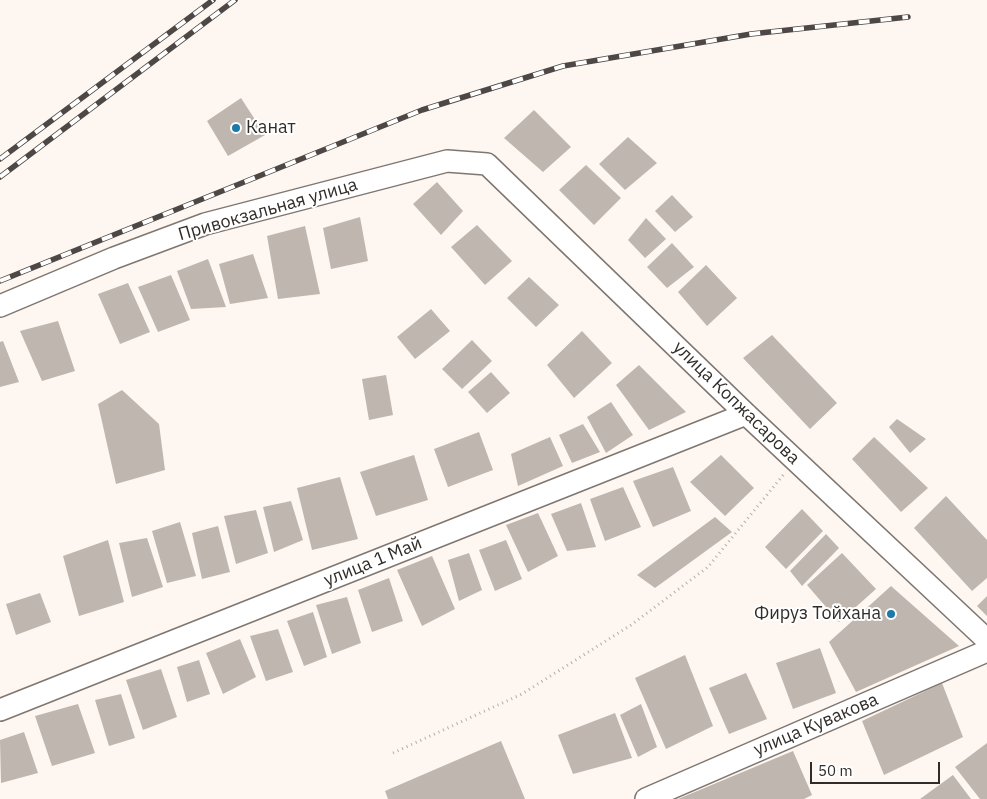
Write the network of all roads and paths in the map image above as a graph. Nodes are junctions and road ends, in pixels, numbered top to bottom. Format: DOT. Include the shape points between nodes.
graph roads {
  1 [pos="487,164"];
  2 [pos="0,306"];
  3 [pos="746,414"];
  4 [pos="795,460"];
  5 [pos="987,640"];
  6 [pos="987,651"];
  7 [pos="0,710"];
  8 [pos="393,753"];
  9 [pos="646,799"];
  1 -- 2 [label="street, Привокзальная улица" via="447,161 205,224"];
  1 -- 3 [label="street, улица Копжасарова"];
  3 -- 4 [label="street, улица Копжасарова"];
  3 -- 7 [label="street, улица 1 Май"];
  4 -- 5 [label="street, улица Копжасарова"];
  4 -- 8 [label="path" via="708,567 631,625 522,694"];
  6 -- 9 [label="street, улица Кувакова"];
}
